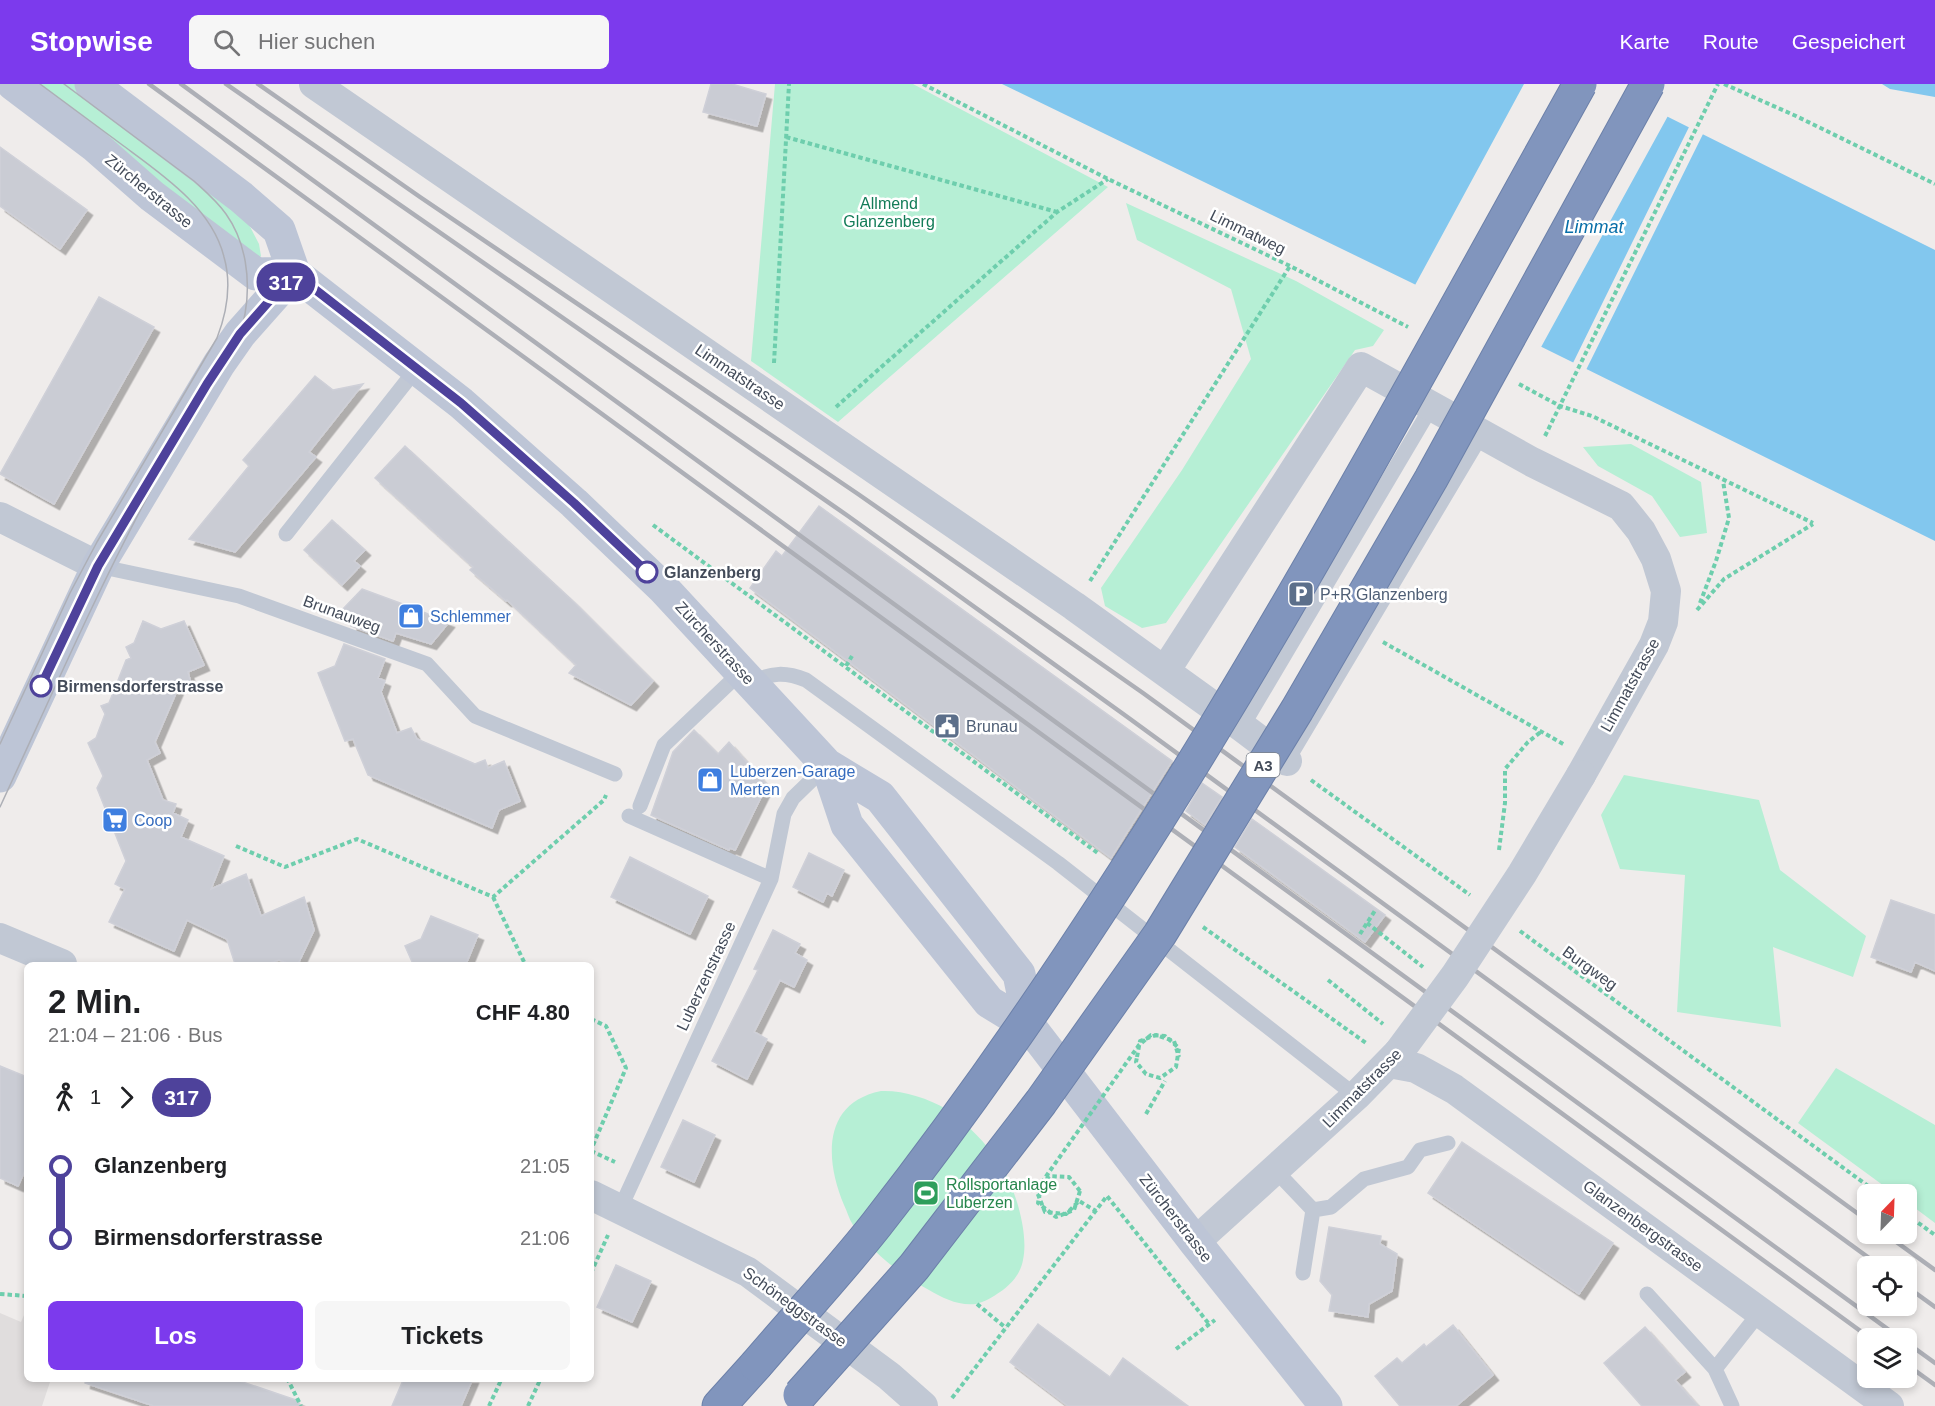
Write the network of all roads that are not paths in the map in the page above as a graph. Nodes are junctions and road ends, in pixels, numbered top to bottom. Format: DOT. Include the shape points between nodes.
graph roads {
  1 [pos="13,84"];
  2 [pos="91,84"];
  3 [pos="314,84"];
  4 [pos="1580,84"];
  5 [pos="1648,84"];
  6 [pos="294,273"];
  7 [pos="417,368"];
  8 [pos="1432,406"];
  9 [pos="1482,434"];
  10 [pos="0,517"];
  11 [pos="286,534"];
  12 [pos="98,566"];
  13 [pos="1165,671"];
  14 [pos="747,677"];
  15 [pos="1242,727"];
  16 [pos="1287,761"];
  17 [pos="827,765"];
  18 [pos="615,774"];
  19 [pos="0,776"];
  20 [pos="771,879"];
  21 [pos="0,938"];
  22 [pos="57,962"];
  23 [pos="1030,1026"];
  24 [pos="1394,1058"];
  25 [pos="1356,1096"];
  26 [pos="1448,1143"];
  27 [pos="1275,1170"];
  28 [pos="594,1196"];
  29 [pos="620,1209"];
  30 [pos="1313,1210"];
  31 [pos="1195,1242"];
  32 [pos="1303,1273"];
  33 [pos="1647,1294"];
  34 [pos="1760,1312"];
  35 [pos="1715,1369"];
  36 [pos="795,1400"];
  37 [pos="1871,1401"];
  38 [pos="720,1406"];
  39 [pos="923,1406"];
  40 [pos="1326,1406"];
  41 [pos="1732,1406"];
  1 -- 6 [label="main road, Zürcherstrasse" via="256,274"];
  2 -- 6 [label="main road" via="279,230"];
  3 -- 13 [label="street, Limmatstrasse"];
  4 -- 38 [label="highway, bridge" via="1252,667 1104,906 993,1068 875,1227"];
  5 -- 36 [label="highway, A3, bridge" via="1431,479 1297,710 1160,934 1041,1102 914,1267"];
  6 -- 7 [label="main road, Zürcherstrasse"];
  6 -- 12 [label="main road" via="219,364"];
  7 -- 11 [label="lane"];
  7 -- 14 [label="main road, Zürcherstrasse" via="609,536"];
  8 -- 9 [label="street, Limmatstrasse"];
  8 -- 13 [label="street, Limmatstrasse" via="1361,366"];
  8 -- 15 [label="lane"];
  9 -- 16 [label="lane"];
  9 -- 24 [label="street, Limmatstrasse, bridge" via="1621,506 1656,559 1666,591 1663,622 1654,645 1522,874 1455,976"];
  10 -- 12 [label="street"];
  12 -- 18 [label="lane, Brunauweg" via="239,596 427,664 475,716"];
  12 -- 19 [label="main road"];
  13 -- 15 [label="street, Limmatstrasse"];
  14 -- 17 [label="main road, Zürcherstrasse"];
  14 -- 20 [label="lane" via="664,745 634,811"];
  14 -- 25 [label="lane" via="778,673 806,680 1058,863"];
  15 -- 16 [label="street, Limmatstrasse"];
  17 -- 20 [label="lane, Luberzenstrasse" via="793,798 784,814"];
  17 -- 23 [label="main road, Zürcherstrasse" via="847,825 989,1002"];
  17 -- 23 [label="main road, Zürcherstrasse" via="880,797 1019,974"];
  20 -- 29 [label="lane, Luberzenstrasse"];
  21 -- 22 [label="street"];
  23 -- 31 [label="main road, Zürcherstrasse"];
  24 -- 25 [label="street, Limmatstrasse"];
  24 -- 34 [label="street, Glanzenbergstrasse" via="1454,1089"];
  25 -- 27 [label="street, Limmatstrasse"];
  26 -- 30 [label="lane" via="1420,1150 1408,1167 1364,1179 1331,1207"];
  27 -- 30 [label="lane"];
  27 -- 31 [label="street, Limmatstrasse"];
  28 -- 29 [label="street, Schöneggstrasse"];
  29 -- 39 [label="street, Schöneggstrasse" via="748,1272 889,1376"];
  30 -- 32 [label="lane"];
  31 -- 40 [label="main road, Zürcherstrasse"];
  33 -- 35 [label="lane"];
  34 -- 35 [label="lane"];
  34 -- 37 [label="street, Glanzenbergstrasse"];
  35 -- 41 [label="lane"];
}
